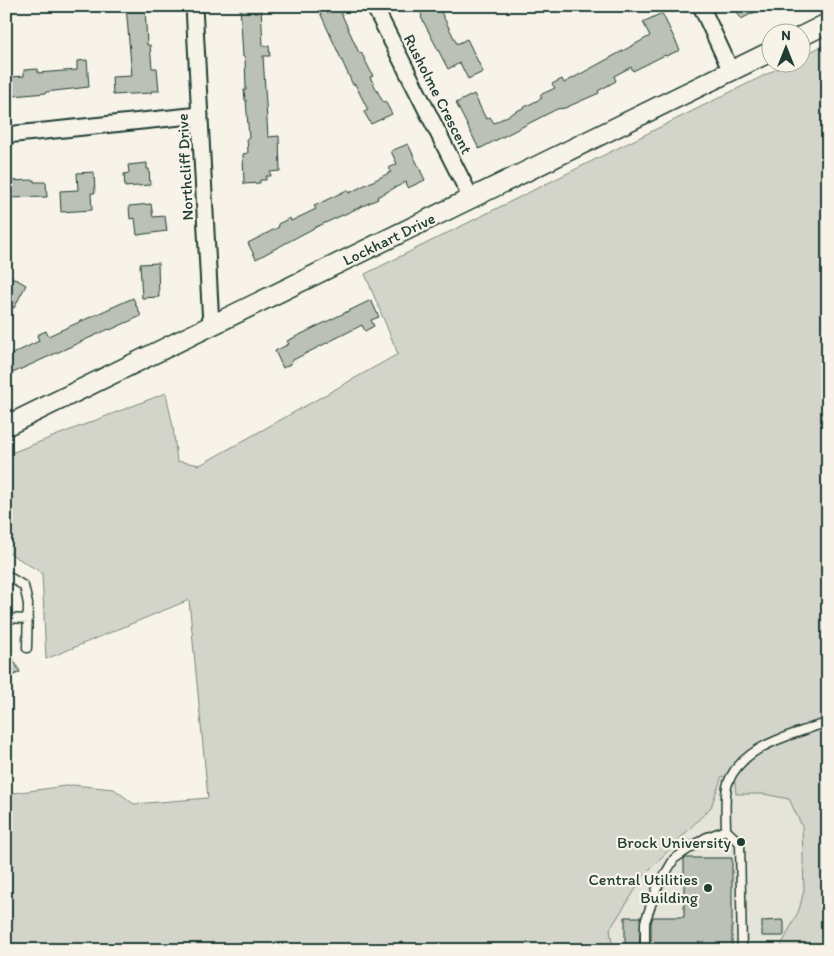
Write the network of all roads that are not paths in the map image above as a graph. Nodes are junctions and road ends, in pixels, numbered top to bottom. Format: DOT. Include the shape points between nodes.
graph roads {
  1 [pos="194,6"];
  2 [pos="374,6"];
  3 [pos="701,6"];
  4 [pos="828,23"];
  5 [pos="812,31"];
  6 [pos="762,56"];
  7 [pos="731,71"];
  8 [pos="200,115"];
  9 [pos="6,135"];
  10 [pos="471,198"];
  11 [pos="211,325"];
  12 [pos="6,426"];
  13 [pos="6,575"];
  14 [pos="6,618"];
  15 [pos="28,619"];
  16 [pos="27,648"];
  17 [pos="828,724"];
  18 [pos="726,830"];
  19 [pos="645,950"];
  20 [pos="742,950"];
  1 -- 8 [label="street, Northcliff Drive"];
  2 -- 10 [label="street, Rusholme Crescent"];
  3 -- 7 [label="street"];
  4 -- 5 [label="street"];
  6 -- 7 [label="street, Lockhart Drive"];
  7 -- 10 [label="street, Lockhart Drive"];
  8 -- 9 [label="street"];
  8 -- 11 [label="street, Northcliff Drive"];
  10 -- 11 [label="street, Lockhart Drive"];
  11 -- 12 [label="street, Lockhart Drive"];
  13 -- 15 [label="lane" via="24,586"];
  14 -- 15 [label="lane"];
  15 -- 16 [label="lane"];
  17 -- 18 [label="lane" via="783,737 760,748 735,768 727,785"];
  18 -- 19 [label="lane" via="704,838 674,859 645,922"];
  18 -- 20 [label="lane" via="740,843"];
}
